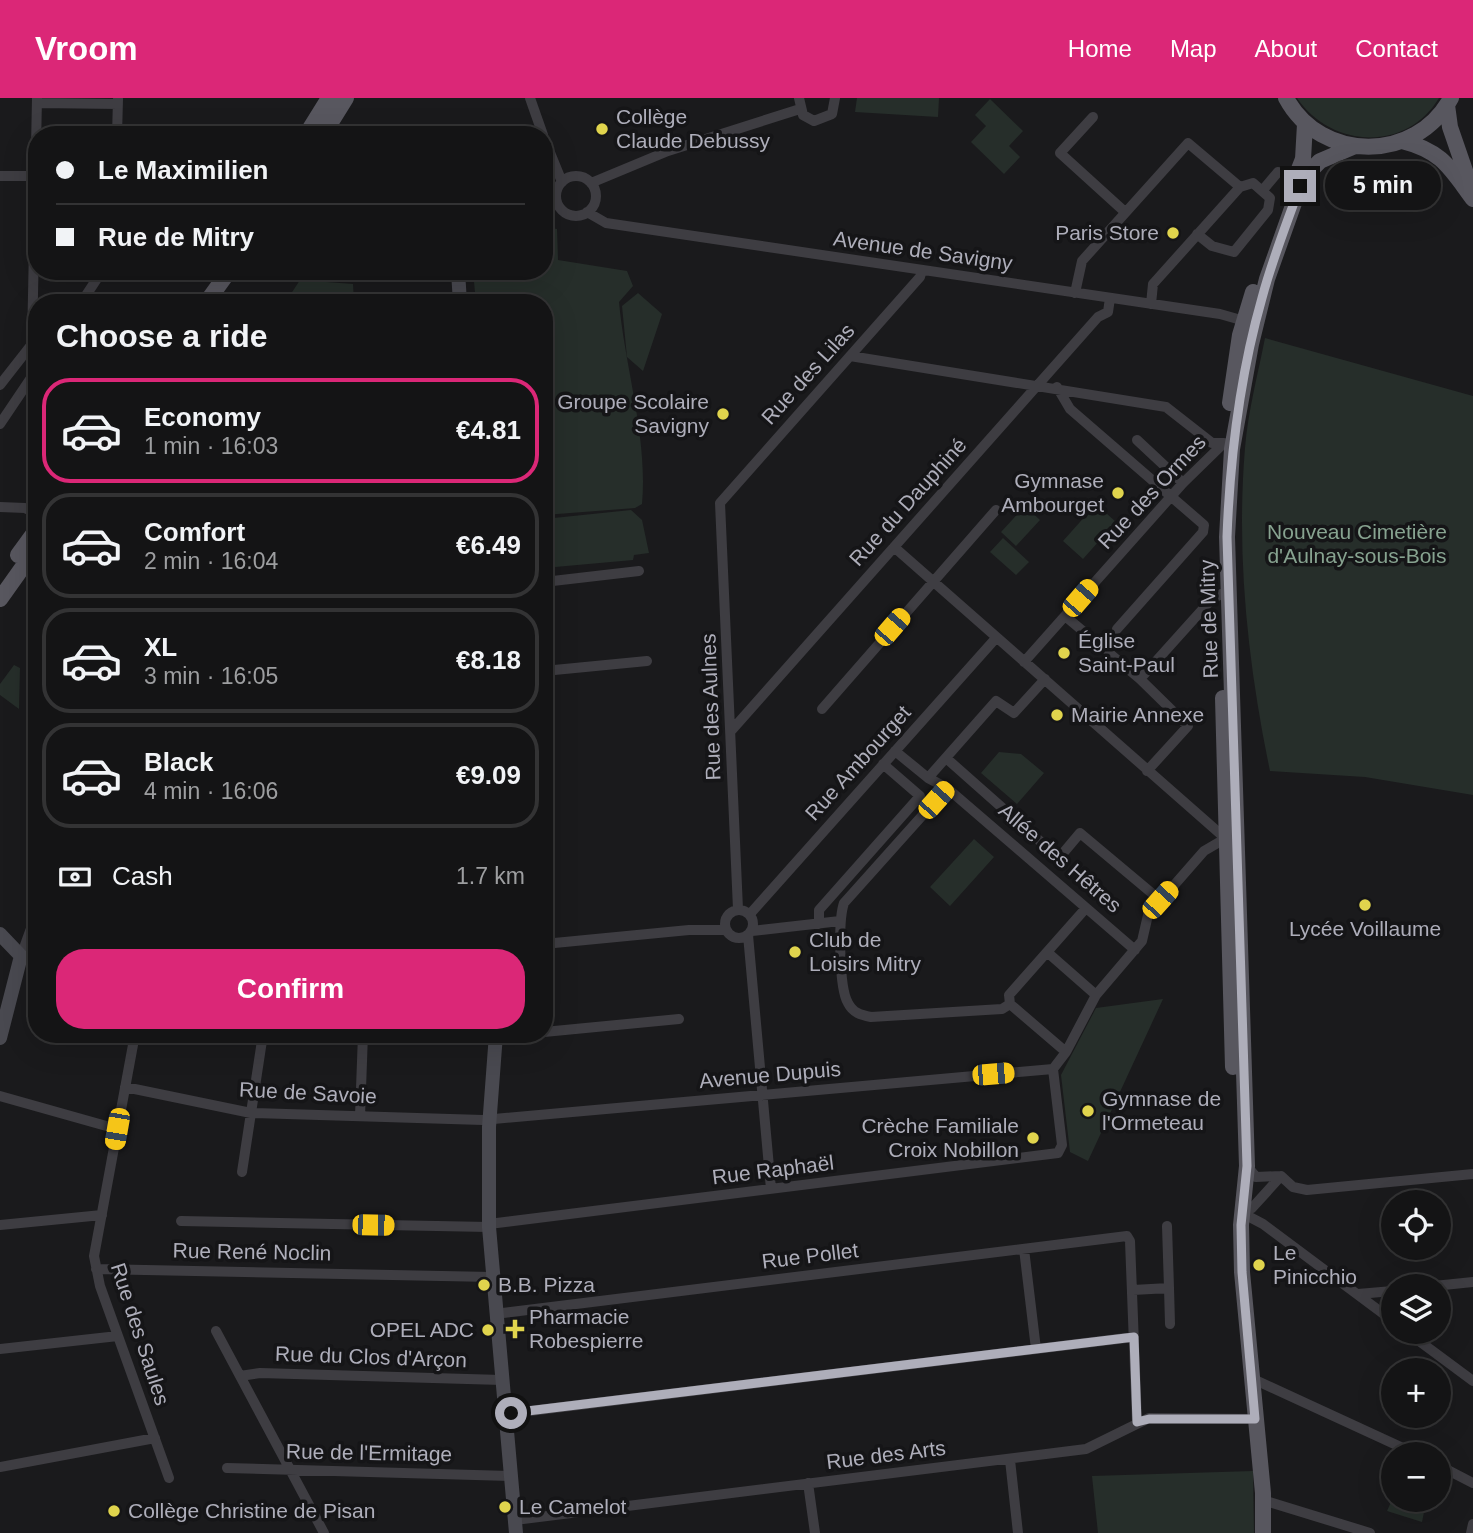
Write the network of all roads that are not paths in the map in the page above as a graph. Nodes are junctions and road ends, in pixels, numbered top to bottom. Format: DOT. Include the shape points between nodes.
graph roads {
  1 [pos="329,98"];
  2 [pos="346,98"];
  3 [pos="530,98"];
  4 [pos="835,98"];
  5 [pos="1286,98"];
  6 [pos="37,101"];
  7 [pos="118,101"];
  8 [pos="1449,101"];
  9 [pos="799,104"];
  10 [pos="1093,117"];
  11 [pos="1305,124"];
  12 [pos="36,126"];
  13 [pos="117,126"];
  14 [pos="312,126"];
  15 [pos="329,126"];
  16 [pos="540,126"];
  17 [pos="1402,141"];
  18 [pos="1353,147"];
  19 [pos="553,159"];
  20 [pos="1278,172"];
  21 [pos="0,176"];
  22 [pos="28,177"];
  23 [pos="562,182"];
  24 [pos="591,183"];
  25 [pos="1240,187"];
  26 [pos="1262,191"];
  27 [pos="1473,193"];
  28 [pos="1473,199"];
  29 [pos="556,200"];
  30 [pos="553,202"];
  31 [pos="587,212"];
  32 [pos="1125,212"];
  33 [pos="1197,234"];
  34 [pos="922,270"];
  35 [pos="1074,293"];
  36 [pos="1110,298"];
  37 [pos="1151,304"];
  38 [pos="1249,323"];
  39 [pos="28,352"];
  40 [pos="850,356"];
  41 [pos="28,382"];
  42 [pos="0,385"];
  43 [pos="1037,385"];
  44 [pos="1057,387"];
  45 [pos="0,424"];
  46 [pos="1137,440"];
  47 [pos="1224,443"];
  48 [pos="1183,483"];
  49 [pos="1171,497"];
  50 [pos="720,503"];
  51 [pos="0,507"];
  52 [pos="28,510"];
  53 [pos="996,510"];
  54 [pos="28,541"];
  55 [pos="894,547"];
  56 [pos="28,560"];
  57 [pos="639,571"];
  58 [pos="0,581"];
  59 [pos="553,581"];
  60 [pos="932,581"];
  61 [pos="1221,594"];
  62 [pos="0,599"];
  63 [pos="1065,616"];
  64 [pos="1116,629"];
  65 [pos="996,638"];
  66 [pos="647,661"];
  67 [pos="1024,662"];
  68 [pos="553,670"];
  69 [pos="1045,679"];
  70 [pos="1140,679"];
  71 [pos="821,709"];
  72 [pos="731,731"];
  73 [pos="895,751"];
  74 [pos="946,758"];
  75 [pos="883,764"];
  76 [pos="1147,771"];
  77 [pos="928,778"];
  78 [pos="947,788"];
  79 [pos="1231,836"];
  80 [pos="1160,900"];
  81 [pos="1086,908"];
  82 [pos="738,909"];
  83 [pos="750,914"];
  84 [pos="840,920"];
  85 [pos="819,924"];
  86 [pos="726,930"];
  87 [pos="750,933"];
  88 [pos="0,934"];
  89 [pos="28,937"];
  90 [pos="553,943"];
  91 [pos="1135,950"];
  92 [pos="1047,952"];
  93 [pos="21,956"];
  94 [pos="1096,995"];
  95 [pos="1010,1004"];
  96 [pos="680,1019"];
  97 [pos="553,1031"];
  98 [pos="0,1038"];
  99 [pos="133,1043"];
  100 [pos="262,1043"];
  101 [pos="363,1043"];
  102 [pos="495,1043"];
  103 [pos="1066,1052"];
  104 [pos="1053,1069"];
  105 [pos="125,1087"];
  106 [pos="763,1095"];
  107 [pos="0,1096"];
  108 [pos="251,1112"];
  109 [pos="360,1116"];
  110 [pos="490,1119"];
  111 [pos="117,1129"];
  112 [pos="242,1172"];
  113 [pos="1473,1174"];
  114 [pos="1281,1176"];
  115 [pos="1249,1177"];
  116 [pos="771,1189"];
  117 [pos="1265,1191"];
  118 [pos="1242,1213"];
  119 [pos="102,1215"];
  120 [pos="181,1221"];
  121 [pos="0,1225"];
  122 [pos="489,1226"];
  123 [pos="1167,1226"];
  124 [pos="1024,1250"];
  125 [pos="96,1269"];
  126 [pos="492,1277"];
  127 [pos="1473,1282"];
  128 [pos="1451,1284"];
  129 [pos="1169,1288"];
  130 [pos="1133,1290"];
  131 [pos="1381,1292"];
  132 [pos="1358,1294"];
  133 [pos="1381,1312"];
  134 [pos="495,1314"];
  135 [pos="1170,1324"];
  136 [pos="216,1332"];
  137 [pos="118,1336"];
  138 [pos="1134,1337"];
  139 [pos="1422,1344"];
  140 [pos="0,1349"];
  141 [pos="1036,1349"];
  142 [pos="240,1376"];
  143 [pos="1251,1378"];
  144 [pos="502,1380"];
  145 [pos="1473,1381"];
  146 [pos="505,1414"];
  147 [pos="1255,1419"];
  148 [pos="1137,1422"];
  149 [pos="155,1438"];
  150 [pos="1390,1442"];
  151 [pos="1010,1460"];
  152 [pos="0,1467"];
  153 [pos="227,1468"];
  154 [pos="290,1471"];
  155 [pos="1451,1472"];
  156 [pos="511,1476"];
  157 [pos="169,1478"];
  158 [pos="808,1483"];
  159 [pos="1473,1483"];
  160 [pos="1263,1500"];
  161 [pos="1473,1524"];
  162 [pos="516,1526"];
  163 [pos="324,1533"];
  164 [pos="815,1533"];
  165 [pos="1018,1533"];
  166 [pos="1263,1533"];
  167 [pos="1370,1533"];
  168 [pos="1471,1533"];
  1 -- 14 [label="main road"];
  2 -- 15 [label="main road"];
  3 -- 16 [label="street"];
  4 -- 9 [label="street" via="832,114 821,121 808,119"];
  5 -- 11 [label="main road"];
  6 -- 7 [label="street"];
  6 -- 12 [label="street"];
  7 -- 13 [label="street"];
  8 -- 17 [label="main road" via="1423,130"];
  8 -- 27 [label="main road" via="1450,127"];
  9 -- 24 [label="street"];
  10 -- 32 [label="street" via="1060,153"];
  11 -- 18 [label="main road" via="1325,138"];
  11 -- 38 [label="main road, Rue de Mitry" via="1300,170 1281,212"];
  17 -- 18 [label="main road"];
  17 -- 28 [label="main road" via="1438,154"];
  18 -- 38 [label="main road, Rue de Mitry" via="1320,161 1300,186"];
  19 -- 23 [label="street"];
  20 -- 26 [label="street"];
  21 -- 22 [label="street"];
  23 -- 24 [label="street" via="574,176"];
  23 -- 29 [label="street"];
  24 -- 31 [label="street" via="596,195"];
  25 -- 26 [label="street" via="1252,183"];
  25 -- 32 [label="street" via="1188,143"];
  25 -- 33 [label="street"];
  26 -- 33 [label="street" via="1270,198 1268,210 1234,252 1212,246"];
  29 -- 30 [label="street"];
  29 -- 31 [label="street" via="569,214"];
  31 -- 34 [label="street, Avenue de Savigny" via="606,223"];
  32 -- 35 [label="street" via="1082,261"];
  33 -- 37 [label="street" via="1153,284"];
  34 -- 35 [label="street, Avenue de Savigny"];
  34 -- 40 [label="street, Rue des Lilas"];
  35 -- 36 [label="street, Avenue de Savigny"];
  36 -- 37 [label="street, Avenue de Savigny"];
  36 -- 43 [label="street, Rue du Dauphiné" via="1108,312 1098,317"];
  37 -- 38 [label="street, Avenue de Savigny"];
  38 -- 47 [label="main road, Rue de Mitry"];
  38 -- 79 [label="main road, Rue de Mitry" via="1228,512"];
  39 -- 42 [label="street"];
  40 -- 43 [label="street"];
  40 -- 50 [label="street, Rue des Lilas"];
  41 -- 45 [label="street"];
  43 -- 44 [label="street"];
  43 -- 55 [label="street, Rue du Dauphiné"];
  44 -- 47 [label="street" via="1167,407 1212,443"];
  44 -- 49 [label="street" via="1070,409"];
  46 -- 48 [label="street"];
  47 -- 48 [label="street, Rue des Ormes"];
  47 -- 61 [label="main road, Rue de Mitry"];
  48 -- 49 [label="street, Rue des Ormes"];
  49 -- 63 [label="street, Rue des Ormes"];
  49 -- 64 [label="street" via="1203,525 1203,532"];
  50 -- 72 [label="street, Rue des Aulnes"];
  51 -- 52 [label="street"];
  53 -- 60 [label="street"];
  54 -- 58 [label="main road"];
  55 -- 60 [label="street"];
  55 -- 72 [label="street, Rue du Dauphiné"];
  56 -- 62 [label="main road"];
  57 -- 59 [label="street"];
  60 -- 65 [label="street"];
  60 -- 71 [label="street"];
  61 -- 70 [label="street"];
  61 -- 79 [label="main road, Rue de Mitry"];
  63 -- 67 [label="street, Rue des Ormes"];
  63 -- 70 [label="street"];
  65 -- 67 [label="street"];
  65 -- 73 [label="street, Rue Ambourget"];
  66 -- 68 [label="street"];
  67 -- 69 [label="street"];
  69 -- 74 [label="street" via="1014,713 996,701"];
  69 -- 76 [label="street"];
  70 -- 76 [label="street" via="1188,726"];
  72 -- 82 [label="street, Rue des Aulnes"];
  73 -- 75 [label="street, Rue Ambourget"];
  73 -- 77 [label="street, Allée des Hêtres"];
  74 -- 77 [label="street"];
  74 -- 80 [label="street" via="1059,858 1080,833"];
  75 -- 83 [label="street, Rue Ambourget"];
  75 -- 85 [label="street" via="920,796 819,910"];
  76 -- 79 [label="street"];
  77 -- 78 [label="street, Allée des Hêtres"];
  78 -- 81 [label="street, Allée des Hêtres"];
  78 -- 84 [label="street" via="844,903"];
  79 -- 80 [label="street" via="1204,851"];
  79 -- 115 [label="main road, Rue de Mitry"];
  80 -- 91 [label="street" via="1148,915"];
  81 -- 91 [label="street, Allée des Hêtres"];
  81 -- 92 [label="street"];
  82 -- 83 [label="street"];
  82 -- 86 [label="street" via="727,916"];
  83 -- 87 [label="street"];
  84 -- 85 [label="street"];
  84 -- 95 [label="street" via="844,996 857,1013 871,1017 964,1012 1002,1009"];
  85 -- 87 [label="street"];
  86 -- 87 [label="street" via="736,938"];
  86 -- 90 [label="street"];
  87 -- 106 [label="street"];
  88 -- 93 [label="street"];
  89 -- 93 [label="street"];
  91 -- 94 [label="street"];
  92 -- 94 [label="street"];
  92 -- 95 [label="street" via="1009,995"];
  93 -- 98 [label="street"];
  94 -- 103 [label="street"];
  95 -- 103 [label="street"];
  96 -- 97 [label="street"];
  99 -- 105 [label="street, Rue des Saules"];
  100 -- 108 [label="street"];
  101 -- 109 [label="street"];
  102 -- 110 [label="street"];
  103 -- 104 [label="street"];
  104 -- 106 [label="street, Avenue Dupuis"];
  104 -- 116 [label="street, Rue Raphaël" via="1062,1151"];
  105 -- 108 [label="street, Rue de Savoie"];
  105 -- 111 [label="street, Rue des Saules"];
  106 -- 110 [label="street, Avenue Dupuis"];
  106 -- 116 [label="street"];
  107 -- 111 [label="street"];
  108 -- 109 [label="street, Rue de Savoie"];
  108 -- 112 [label="street"];
  109 -- 110 [label="street, Rue de Savoie"];
  110 -- 122 [label="street"];
  111 -- 119 [label="street, Rue des Saules"];
  113 -- 114 [label="street" via="1307,1190 1293,1187"];
  114 -- 115 [label="street"];
  114 -- 117 [label="street"];
  115 -- 117 [label="street" via="1265,1180"];
  115 -- 118 [label="main road, Rue de Mitry"];
  116 -- 122 [label="street, Rue Raphaël"];
  117 -- 118 [label="street"];
  118 -- 132 [label="street"];
  118 -- 143 [label="main road, Rue de Mitry"];
  119 -- 121 [label="street"];
  119 -- 125 [label="street, Rue des Saules" via="95,1244"];
  120 -- 122 [label="street, Rue Raphaël"];
  122 -- 126 [label="street"];
  123 -- 129 [label="street"];
  124 -- 130 [label="street, Rue Pollet" via="1129,1237"];
  124 -- 134 [label="street, Rue Pollet"];
  124 -- 141 [label="street"];
  125 -- 126 [label="street, Rue René Noclin"];
  125 -- 137 [label="street, Rue des Saules"];
  126 -- 134 [label="street"];
  127 -- 128 [label="street"];
  129 -- 130 [label="street"];
  129 -- 135 [label="street"];
  130 -- 138 [label="street"];
  131 -- 132 [label="street"];
  132 -- 133 [label="street"];
  134 -- 144 [label="street"];
  136 -- 142 [label="street"];
  137 -- 140 [label="street"];
  137 -- 149 [label="street, Rue des Saules"];
  138 -- 141 [label="street"];
  138 -- 148 [label="street"];
  139 -- 145 [label="street"];
  141 -- 146 [label="street"];
  142 -- 144 [label="street, Rue du Clos d'Arçon"];
  142 -- 154 [label="street"];
  143 -- 147 [label="main road, Rue de Mitry"];
  143 -- 150 [label="street"];
  144 -- 146 [label="street"];
  146 -- 156 [label="street"];
  147 -- 148 [label="street, Rue des Arts"];
  147 -- 160 [label="main road, Rue de Mitry"];
  148 -- 151 [label="street, Rue des Arts" via="1086,1449"];
  149 -- 152 [label="street"];
  149 -- 157 [label="street, Rue des Saules"];
  151 -- 158 [label="street, Rue des Arts"];
  151 -- 165 [label="street"];
  153 -- 154 [label="street, Rue de l'Ermitage"];
  154 -- 156 [label="street, Rue de l'Ermitage"];
  154 -- 163 [label="street"];
  155 -- 159 [label="street"];
  156 -- 162 [label="street"];
  158 -- 162 [label="street, Rue des Arts"];
  158 -- 164 [label="street"];
  160 -- 166 [label="main road, Rue de Mitry"];
  160 -- 167 [label="street"];
  161 -- 168 [label="street"];
}
